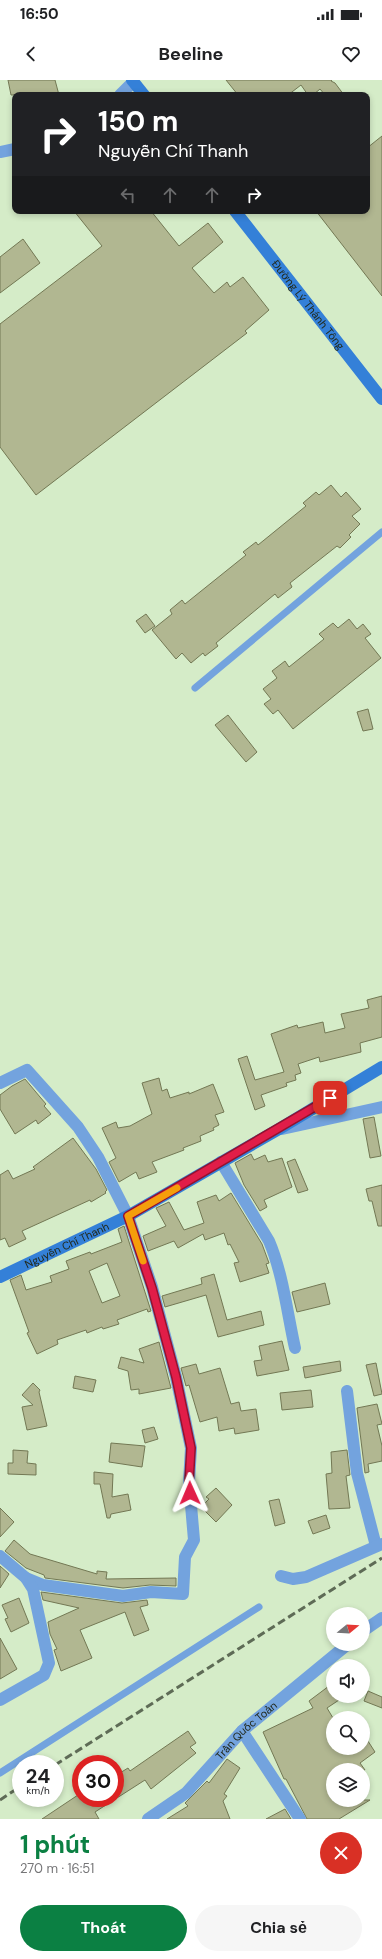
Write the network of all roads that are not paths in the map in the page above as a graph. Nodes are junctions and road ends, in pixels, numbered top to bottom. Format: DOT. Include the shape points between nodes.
graph roads {
  1 [pos="133,81"];
  2 [pos="123,92"];
  3 [pos="142,92"];
  4 [pos="12,150"];
  5 [pos="0,152"];
  6 [pos="237,214"];
  7 [pos="382,399"];
  8 [pos="382,532"];
  9 [pos="195,688"];
  10 [pos="382,1067"];
  11 [pos="0,1083"];
  12 [pos="382,1107"];
  13 [pos="279,1129"];
  14 [pos="221,1162"];
  15 [pos="128,1216"];
  16 [pos="0,1277"];
  17 [pos="295,1348"];
  18 [pos="347,1391"];
  19 [pos="379,1545"];
  20 [pos="0,1556"];
  21 [pos="280,1576"];
  22 [pos="26,1578"];
  23 [pos="259,1607"];
  24 [pos="382,1618"];
  25 [pos="370,1626"];
  26 [pos="339,1651"];
  27 [pos="0,1700"];
  28 [pos="242,1731"];
  29 [pos="0,1773"];
  30 [pos="148,1819"];
  31 [pos="300,1819"];
  1 -- 2 [label="street"];
  1 -- 3 [label="main road"];
  4 -- 5 [label="street"];
  6 -- 7 [label="main road, Đường Lý Thánh Tông"];
  8 -- 9 [label="lane"];
  10 -- 13 [label="main road, Nguyễn Chí Thanh"];
  11 -- 15 [label="street" via="27,1070 82,1133 98,1157"];
  12 -- 13 [label="street"];
  13 -- 14 [label="main road, Nguyễn Chí Thanh"];
  14 -- 15 [label="main road, Nguyễn Chí Thanh"];
  14 -- 17 [label="street" via="274,1252"];
  15 -- 16 [label="main road, Nguyễn Chí Thanh"];
  15 -- 22 [label="street" via="152,1288 176,1377 191,1448 189,1482 194,1540 184,1557 182,1594 151,1592 123,1596 43,1585"];
  18 -- 19 [label="street" via="356,1473"];
  19 -- 21 [label="street" via="306,1577 293,1579"];
  20 -- 22 [label="street"];
  22 -- 27 [label="street" via="33,1589 49,1663 44,1675"];
  23 -- 29 [label="lane"];
  24 -- 25 [label="street"];
  26 -- 28 [label="street, Trần Quốc Toản"];
  28 -- 30 [label="street, Trần Quốc Toản" via="186,1793"];
  28 -- 31 [label="street"];
}
